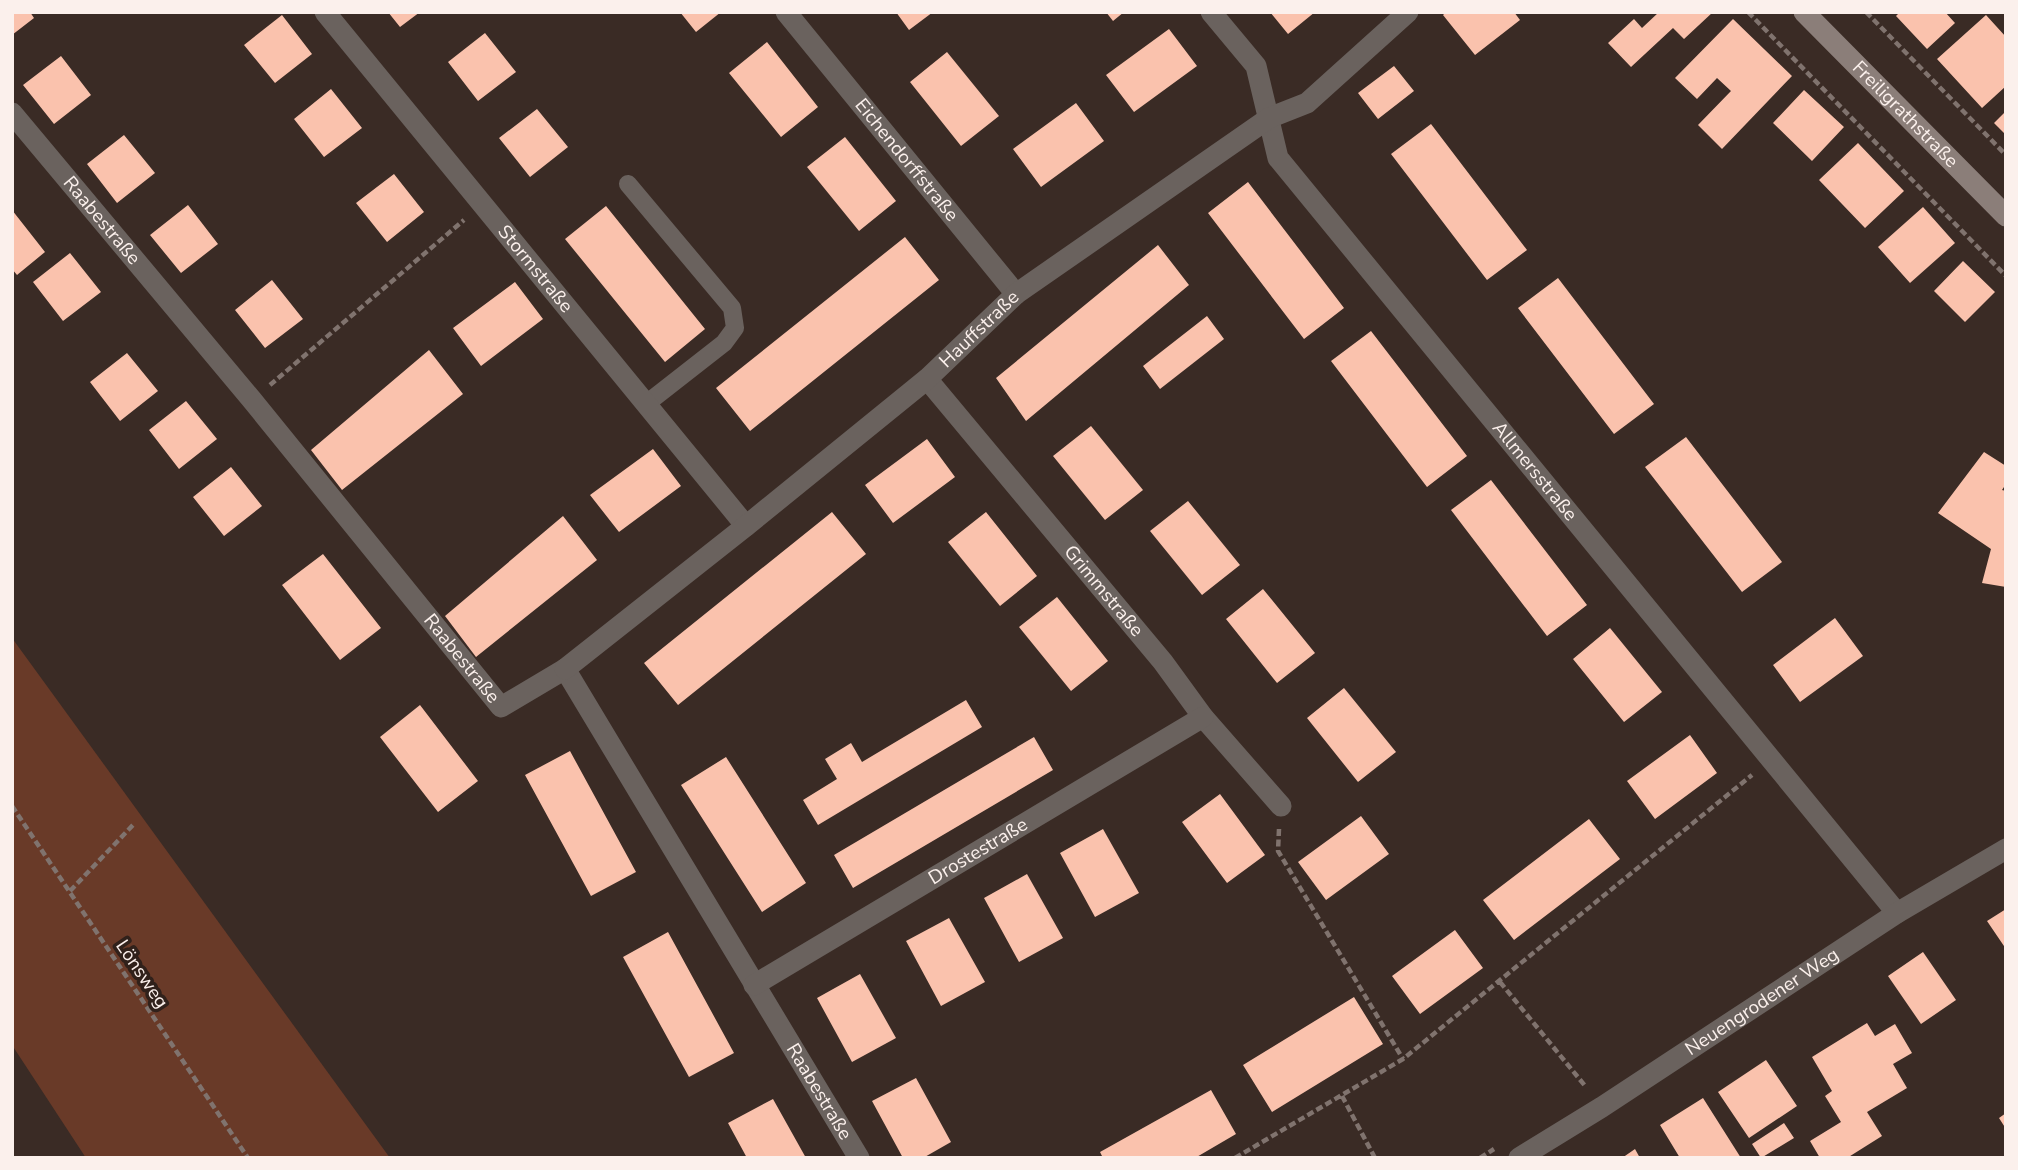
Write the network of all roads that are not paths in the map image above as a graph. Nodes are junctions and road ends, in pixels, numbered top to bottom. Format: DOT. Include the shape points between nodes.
graph roads {
  1 [pos="325,12"];
  2 [pos="1212,12"];
  3 [pos="1408,12"];
  4 [pos="1804,12"];
  5 [pos="798,16"];
  6 [pos="12,113"];
  7 [pos="1269,118"];
  8 [pos="628,184"];
  9 [pos="2006,216"];
  10 [pos="1016,294"];
  11 [pos="927,379"];
  12 [pos="646,404"];
  13 [pos="746,526"];
  14 [pos="565,669"];
  15 [pos="1203,717"];
  16 [pos="1281,806"];
  17 [pos="2006,849"];
  18 [pos="1897,913"];
  19 [pos="754,985"];
  20 [pos="859,1158"];
  21 [pos="1518,1158"];
  1 -- 12 [label="street, Stormstraße"];
  2 -- 7 [label="street, Allmersstraße" via="1256,65"];
  3 -- 7 [label="street, Hauffstraße" via="1307,103"];
  4 -- 9 [label="main road, Freiligrathstraße"];
  5 -- 10 [label="street, Eichendorffstraße"];
  6 -- 14 [label="street, Raabestraße" via="501,707"];
  7 -- 10 [label="street, Hauffstraße"];
  7 -- 18 [label="street, Allmersstraße" via="1278,158"];
  8 -- 12 [label="lane" via="732,308 735,328 724,343"];
  10 -- 11 [label="street, Hauffstraße"];
  11 -- 13 [label="street, Hauffstraße"];
  11 -- 15 [label="street, Grimmstraße" via="1163,662"];
  12 -- 13 [label="street, Stormstraße"];
  13 -- 14 [label="street, Hauffstraße"];
  14 -- 19 [label="street, Raabestraße"];
  15 -- 16 [label="street, Grimmstraße"];
  15 -- 19 [label="street, Drostestraße"];
  17 -- 18 [label="street, Neuengrodener Weg"];
  18 -- 21 [label="street, Neuengrodener Weg"];
  19 -- 20 [label="street, Raabestraße"];
}
